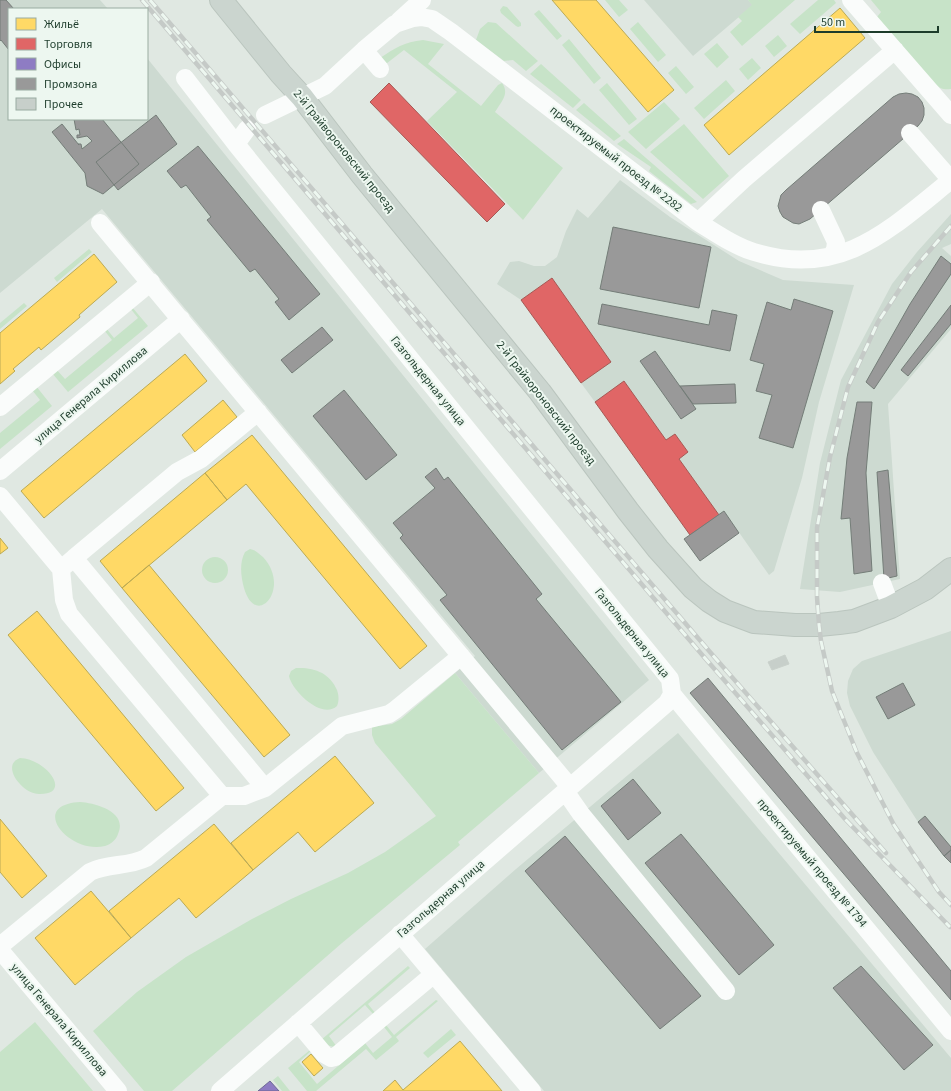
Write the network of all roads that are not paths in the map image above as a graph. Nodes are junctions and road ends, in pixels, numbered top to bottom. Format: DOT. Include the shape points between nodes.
graph roads {
  1 [pos="221,0"];
  2 [pos="422,0"];
  3 [pos="851,0"];
  4 [pos="395,24"];
  5 [pos="364,50"];
  6 [pos="895,50"];
  7 [pos="380,69"];
  8 [pos="185,78"];
  9 [pos="302,97"];
  10 [pos="265,115"];
  11 [pos="951,115"];
  12 [pos="247,129"];
  13 [pos="910,133"];
  14 [pos="236,144"];
  15 [pos="951,180"];
  16 [pos="821,210"];
  17 [pos="698,222"];
  18 [pos="100,223"];
  19 [pos="831,256"];
  20 [pos="151,282"];
  21 [pos="181,320"];
  22 [pos="0,407"];
  23 [pos="258,412"];
  24 [pos="0,471"];
  25 [pos="0,496"];
  26 [pos="68,564"];
  27 [pos="951,569"];
  28 [pos="882,583"];
  29 [pos="891,607"];
  30 [pos="461,656"];
  31 [pos="672,694"];
  32 [pos="265,788"];
  33 [pos="568,789"];
  34 [pos="222,796"];
  35 [pos="400,934"];
  36 [pos="0,946"];
  37 [pos="0,950"];
  38 [pos="434,974"];
  39 [pos="726,991"];
  40 [pos="298,1023"];
  41 [pos="951,1031"];
  42 [pos="118,1091"];
  43 [pos="220,1091"];
  44 [pos="532,1091"];
  1 -- 9 [label="main road, 2-й Грайвороновский проезд"];
  2 -- 4 [label="street"];
  3 -- 6 [label="street"];
  4 -- 5 [label="street, проектируемый проезд № 2282"];
  4 -- 17 [label="street, проектируемый проезд № 2282" via="422,17 441,24"];
  5 -- 7 [label="street"];
  5 -- 9 [label="street, проектируемый проезд № 2282" via="325,86"];
  6 -- 11 [label="street"];
  6 -- 17 [label="street" via="744,179"];
  8 -- 14 [label="street, Газгольдерная улица"];
  9 -- 10 [label="street, проектируемый проезд № 2282"];
  9 -- 29 [label="main road, 2-й Грайвороновский проезд" via="540,392 628,511 693,588 725,611 754,622 819,625 854,621"];
  12 -- 14 [label="street"];
  13 -- 15 [label="street"];
  14 -- 31 [label="street, Газгольдерная улица" via="670,679"];
  15 -- 19 [label="street, проектируемый проезд № 2282" via="872,241"];
  16 -- 19 [label="street" via="836,242"];
  17 -- 19 [label="street, проектируемый проезд № 2282" via="753,252 783,259 810,260"];
  18 -- 20 [label="street"];
  20 -- 21 [label="street"];
  20 -- 22 [label="street"];
  21 -- 23 [label="street"];
  21 -- 24 [label="street, улица Генерала Кириллова"];
  23 -- 26 [label="street" via="201,460 177,472"];
  23 -- 30 [label="street"];
  25 -- 26 [label="street"];
  26 -- 32 [label="street"];
  26 -- 34 [label="street" via="64,600 69,614"];
  27 -- 29 [label="main road, 2-й Грайвороновский проезд" via="925,589"];
  28 -- 29 [label="street"];
  30 -- 32 [label="street" via="389,714 342,726"];
  30 -- 33 [label="street"];
  31 -- 33 [label="street, Газгольдерная улица" via="667,703"];
  31 -- 41 [label="street, проектируемый проезд № 1794"];
  32 -- 34 [label="street" via="244,796"];
  33 -- 35 [label="street, Газгольдерная улица"];
  33 -- 39 [label="street" via="581,814"];
  34 -- 36 [label="street" via="146,858 104,866 90,872"];
  35 -- 38 [label="street"];
  35 -- 40 [label="street, Газгольдерная улица"];
  37 -- 42 [label="street, улица Генерала Кириллова"];
  38 -- 40 [label="street" via="335,1057 331,1058 324,1054"];
  38 -- 44 [label="street"];
  40 -- 43 [label="street, Газгольдерная улица"];
}
